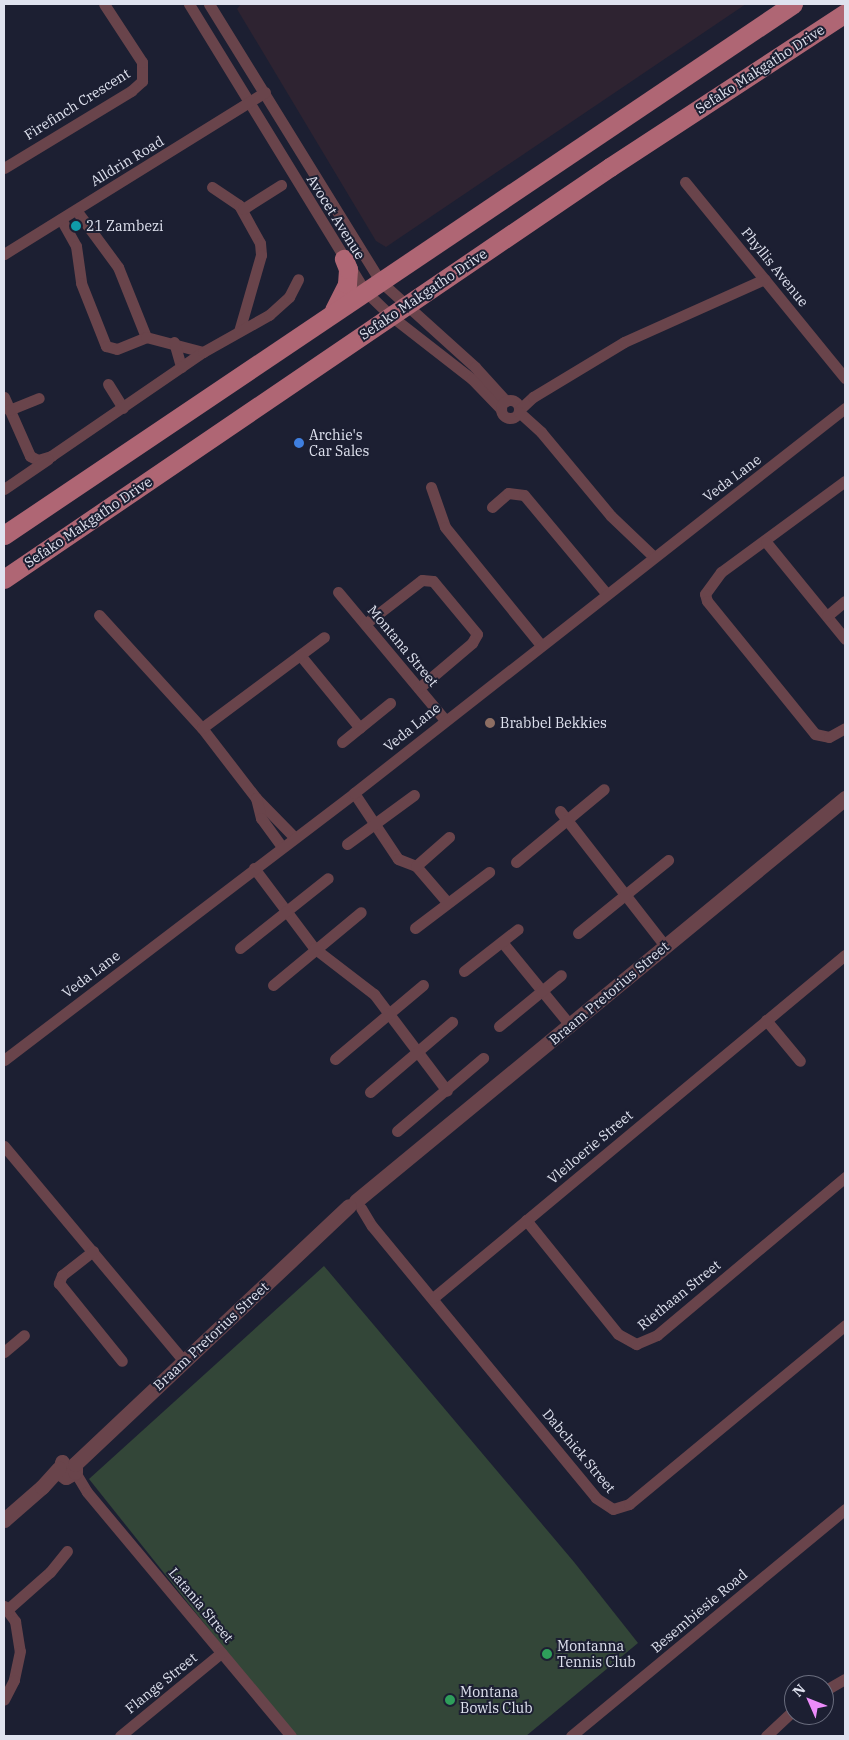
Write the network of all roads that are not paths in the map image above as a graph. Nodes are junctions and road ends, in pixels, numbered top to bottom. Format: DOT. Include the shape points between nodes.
graph roads {
  1 [pos="104,4"];
  2 [pos="190,4"];
  3 [pos="209,4"];
  4 [pos="793,4"];
  5 [pos="845,13"];
  6 [pos="264,92"];
  7 [pos="248,104"];
  8 [pos="4,168"];
  9 [pos="685,182"];
  10 [pos="281,185"];
  11 [pos="212,187"];
  12 [pos="243,209"];
  13 [pos="76,210"];
  14 [pos="61,218"];
  15 [pos="4,254"];
  16 [pos="344,259"];
  17 [pos="298,278"];
  18 [pos="765,279"];
  19 [pos="373,286"];
  20 [pos="398,311"];
  21 [pos="322,321"];
  22 [pos="239,331"];
  23 [pos="146,337"];
  24 [pos="174,342"];
  25 [pos="203,352"];
  26 [pos="181,367"];
  27 [pos="844,374"];
  28 [pos="108,384"];
  29 [pos="4,398"];
  30 [pos="39,398"];
  31 [pos="123,408"];
  32 [pos="9,410"];
  33 [pos="514,410"];
  34 [pos="843,412"];
  35 [pos="51,456"];
  36 [pos="845,481"];
  37 [pos="431,487"];
  38 [pos="4,489"];
  39 [pos="492,507"];
  40 [pos="4,535"];
  41 [pos="766,542"];
  42 [pos="654,557"];
  43 [pos="4,579"];
  44 [pos="338,592"];
  45 [pos="606,593"];
  46 [pos="845,601"];
  47 [pos="98,615"];
  48 [pos="827,616"];
  49 [pos="365,624"];
  50 [pos="324,637"];
  51 [pos="845,639"];
  52 [pos="541,645"];
  53 [pos="300,655"];
  54 [pos="419,688"];
  55 [pos="390,703"];
  56 [pos="445,720"];
  57 [pos="202,728"];
  58 [pos="360,728"];
  59 [pos="845,728"];
  60 [pos="342,742"];
  61 [pos="604,789"];
  62 [pos="354,793"];
  63 [pos="414,794"];
  64 [pos="256,798"];
  65 [pos="845,798"];
  66 [pos="563,816"];
  67 [pos="375,824"];
  68 [pos="294,837"];
  69 [pos="449,837"];
  70 [pos="346,844"];
  71 [pos="282,847"];
  72 [pos="668,860"];
  73 [pos="516,862"];
  74 [pos="416,866"];
  75 [pos="254,868"];
  76 [pos="489,872"];
  77 [pos="328,878"];
  78 [pos="626,894"];
  79 [pos="448,902"];
  80 [pos="287,910"];
  81 [pos="361,912"];
  82 [pos="415,928"];
  83 [pos="518,929"];
  84 [pos="578,933"];
  85 [pos="502,942"];
  86 [pos="665,946"];
  87 [pos="240,948"];
  88 [pos="314,948"];
  89 [pos="845,955"];
  90 [pos="464,971"];
  91 [pos="561,975"];
  92 [pos="273,985"];
  93 [pos="423,985"];
  94 [pos="542,991"];
  95 [pos="388,1014"];
  96 [pos="766,1020"];
  97 [pos="452,1022"];
  98 [pos="570,1025"];
  99 [pos="499,1026"];
  100 [pos="418,1052"];
  101 [pos="483,1058"];
  102 [pos="335,1059"];
  103 [pos="4,1060"];
  104 [pos="800,1062"];
  105 [pos="447,1091"];
  106 [pos="370,1092"];
  107 [pos="398,1131"];
  108 [pos="4,1146"];
  109 [pos="845,1177"];
  110 [pos="356,1207"];
  111 [pos="526,1220"];
  112 [pos="93,1251"];
  113 [pos="433,1298"];
  114 [pos="845,1325"];
  115 [pos="24,1335"];
  116 [pos="4,1352"];
  117 [pos="122,1361"];
  118 [pos="184,1361"];
  119 [pos="68,1470"];
  120 [pos="845,1508"];
  121 [pos="4,1520"];
  122 [pos="67,1551"];
  123 [pos="6,1608"];
  124 [pos="221,1653"];
  125 [pos="845,1679"];
  126 [pos="834,1685"];
  127 [pos="4,1700"];
  128 [pos="784,1719"];
  129 [pos="123,1735"];
  130 [pos="291,1736"];
  131 [pos="571,1736"];
  132 [pos="766,1736"];
  1 -- 8 [label="street, Firefinch Crescent" via="142,62 142,81 131,91"];
  2 -- 7 [label="street, Avocet Avenue"];
  3 -- 6 [label="street, Avocet Avenue"];
  4 -- 19 [label="main road"];
  5 -- 20 [label="main road, Sefako Makgatho Drive"];
  6 -- 7 [label="street, Alldrin Road"];
  6 -- 19 [label="street, Avocet Avenue"];
  7 -- 13 [label="street, Alldrin Road"];
  7 -- 16 [label="street, Avocet Avenue"];
  9 -- 18 [label="street, Phyllis Avenue"];
  10 -- 12 [label="street"];
  11 -- 12 [label="street"];
  12 -- 22 [label="street" via="258,237 261,252"];
  13 -- 14 [label="street, Alldrin Road"];
  13 -- 23 [label="street" via="118,268"];
  14 -- 15 [label="street, Alldrin Road"];
  14 -- 23 [label="street" via="76,246 81,283 106,346 117,349"];
  16 -- 19 [label="street, Avocet Avenue"];
  16 -- 21 [label="main road" via="348,273 345,292 336,309"];
  17 -- 22 [label="street" via="279,307"];
  18 -- 27 [label="street, Phyllis Avenue"];
  18 -- 33 [label="street" via="624,342"];
  19 -- 20 [label="street, Avocet Avenue"];
  19 -- 20 [label="street, Avocet Avenue"];
  19 -- 21 [label="main road"];
  20 -- 33 [label="street, Avocet Avenue" via="472,379"];
  20 -- 33 [label="street, Avocet Avenue" via="475,367"];
  20 -- 43 [label="main road, Sefako Makgatho Drive"];
  21 -- 40 [label="main road"];
  22 -- 25 [label="street"];
  23 -- 24 [label="street"];
  24 -- 25 [label="street"];
  24 -- 26 [label="street"];
  25 -- 26 [label="street"];
  26 -- 31 [label="street"];
  28 -- 31 [label="street"];
  29 -- 32 [label="street"];
  30 -- 32 [label="street"];
  31 -- 35 [label="street"];
  32 -- 35 [label="street" via="30,456 38,460"];
  33 -- 42 [label="street" via="541,432 611,516"];
  34 -- 42 [label="street, Veda Lane"];
  35 -- 38 [label="street"];
  36 -- 41 [label="street"];
  37 -- 52 [label="street" via="445,527"];
  39 -- 45 [label="street" via="508,493 524,495"];
  41 -- 48 [label="street"];
  41 -- 59 [label="street" via="714,579 706,590 707,601 816,734 829,738"];
  42 -- 45 [label="street, Veda Lane"];
  44 -- 49 [label="street, Montana Street"];
  45 -- 52 [label="street, Veda Lane"];
  46 -- 48 [label="street"];
  47 -- 57 [label="street"];
  48 -- 51 [label="street"];
  49 -- 54 [label="street, Montana Street"];
  49 -- 54 [label="street" via="422,580 433,581 446,595 476,631 476,637"];
  50 -- 53 [label="street"];
  52 -- 56 [label="street, Veda Lane"];
  53 -- 57 [label="street"];
  53 -- 58 [label="street"];
  54 -- 56 [label="street, Montana Street"];
  55 -- 58 [label="street"];
  56 -- 62 [label="street, Veda Lane"];
  57 -- 64 [label="street"];
  58 -- 60 [label="street"];
  61 -- 66 [label="street"];
  62 -- 67 [label="street"];
  62 -- 68 [label="street, Veda Lane"];
  63 -- 67 [label="street"];
  64 -- 68 [label="street"];
  64 -- 71 [label="street" via="261,818"];
  65 -- 86 [label="street, Braam Pretorius Street"];
  66 -- 73 [label="street"];
  66 -- 78 [label="street"];
  67 -- 70 [label="street"];
  67 -- 74 [label="street" via="398,859"];
  68 -- 71 [label="street, Veda Lane"];
  69 -- 74 [label="street"];
  71 -- 75 [label="street, Veda Lane"];
  72 -- 78 [label="street"];
  74 -- 79 [label="street"];
  75 -- 80 [label="street"];
  75 -- 103 [label="street, Veda Lane"];
  76 -- 79 [label="street"];
  77 -- 80 [label="street"];
  78 -- 84 [label="street"];
  78 -- 86 [label="street"];
  79 -- 82 [label="street"];
  80 -- 87 [label="street"];
  80 -- 88 [label="street"];
  81 -- 88 [label="street"];
  83 -- 85 [label="street"];
  85 -- 90 [label="street"];
  85 -- 94 [label="street"];
  86 -- 98 [label="street, Braam Pretorius Street"];
  88 -- 92 [label="street"];
  88 -- 95 [label="street" via="368,989"];
  89 -- 96 [label="street, Vleiloerie Street"];
  91 -- 94 [label="street"];
  93 -- 95 [label="street"];
  94 -- 98 [label="street"];
  94 -- 99 [label="street"];
  95 -- 100 [label="street"];
  95 -- 102 [label="street"];
  96 -- 104 [label="street"];
  96 -- 111 [label="street, Vleiloerie Street"];
  97 -- 100 [label="street"];
  98 -- 110 [label="street, Braam Pretorius Street" via="374,1188"];
  100 -- 105 [label="street"];
  100 -- 106 [label="street"];
  101 -- 105 [label="street"];
  105 -- 107 [label="street"];
  108 -- 112 [label="street"];
  109 -- 111 [label="street, Riethaan Street" via="657,1336 636,1344 618,1334"];
  110 -- 113 [label="street, Dabchick Street"];
  110 -- 118 [label="street, Braam Pretorius Street"];
  111 -- 113 [label="street, Vleiloerie Street"];
  112 -- 117 [label="street" via="59,1282"];
  112 -- 118 [label="street"];
  113 -- 114 [label="street, Dabchick Street" via="596,1498 613,1509 629,1504"];
  115 -- 116 [label="street"];
  118 -- 119 [label="street, Braam Pretorius Street"];
  119 -- 121 [label="street, Braam Pretorius Street" via="42,1487"];
  119 -- 124 [label="street, Latania Street"];
  120 -- 131 [label="street, Besembiesie Road"];
  122 -- 123 [label="street" via="50,1572"];
  123 -- 127 [label="street" via="16,1626 20,1651 17,1673"];
  124 -- 129 [label="street, Flange Street"];
  124 -- 130 [label="street, Latania Street"];
  125 -- 126 [label="street"];
  128 -- 132 [label="street"];
}
